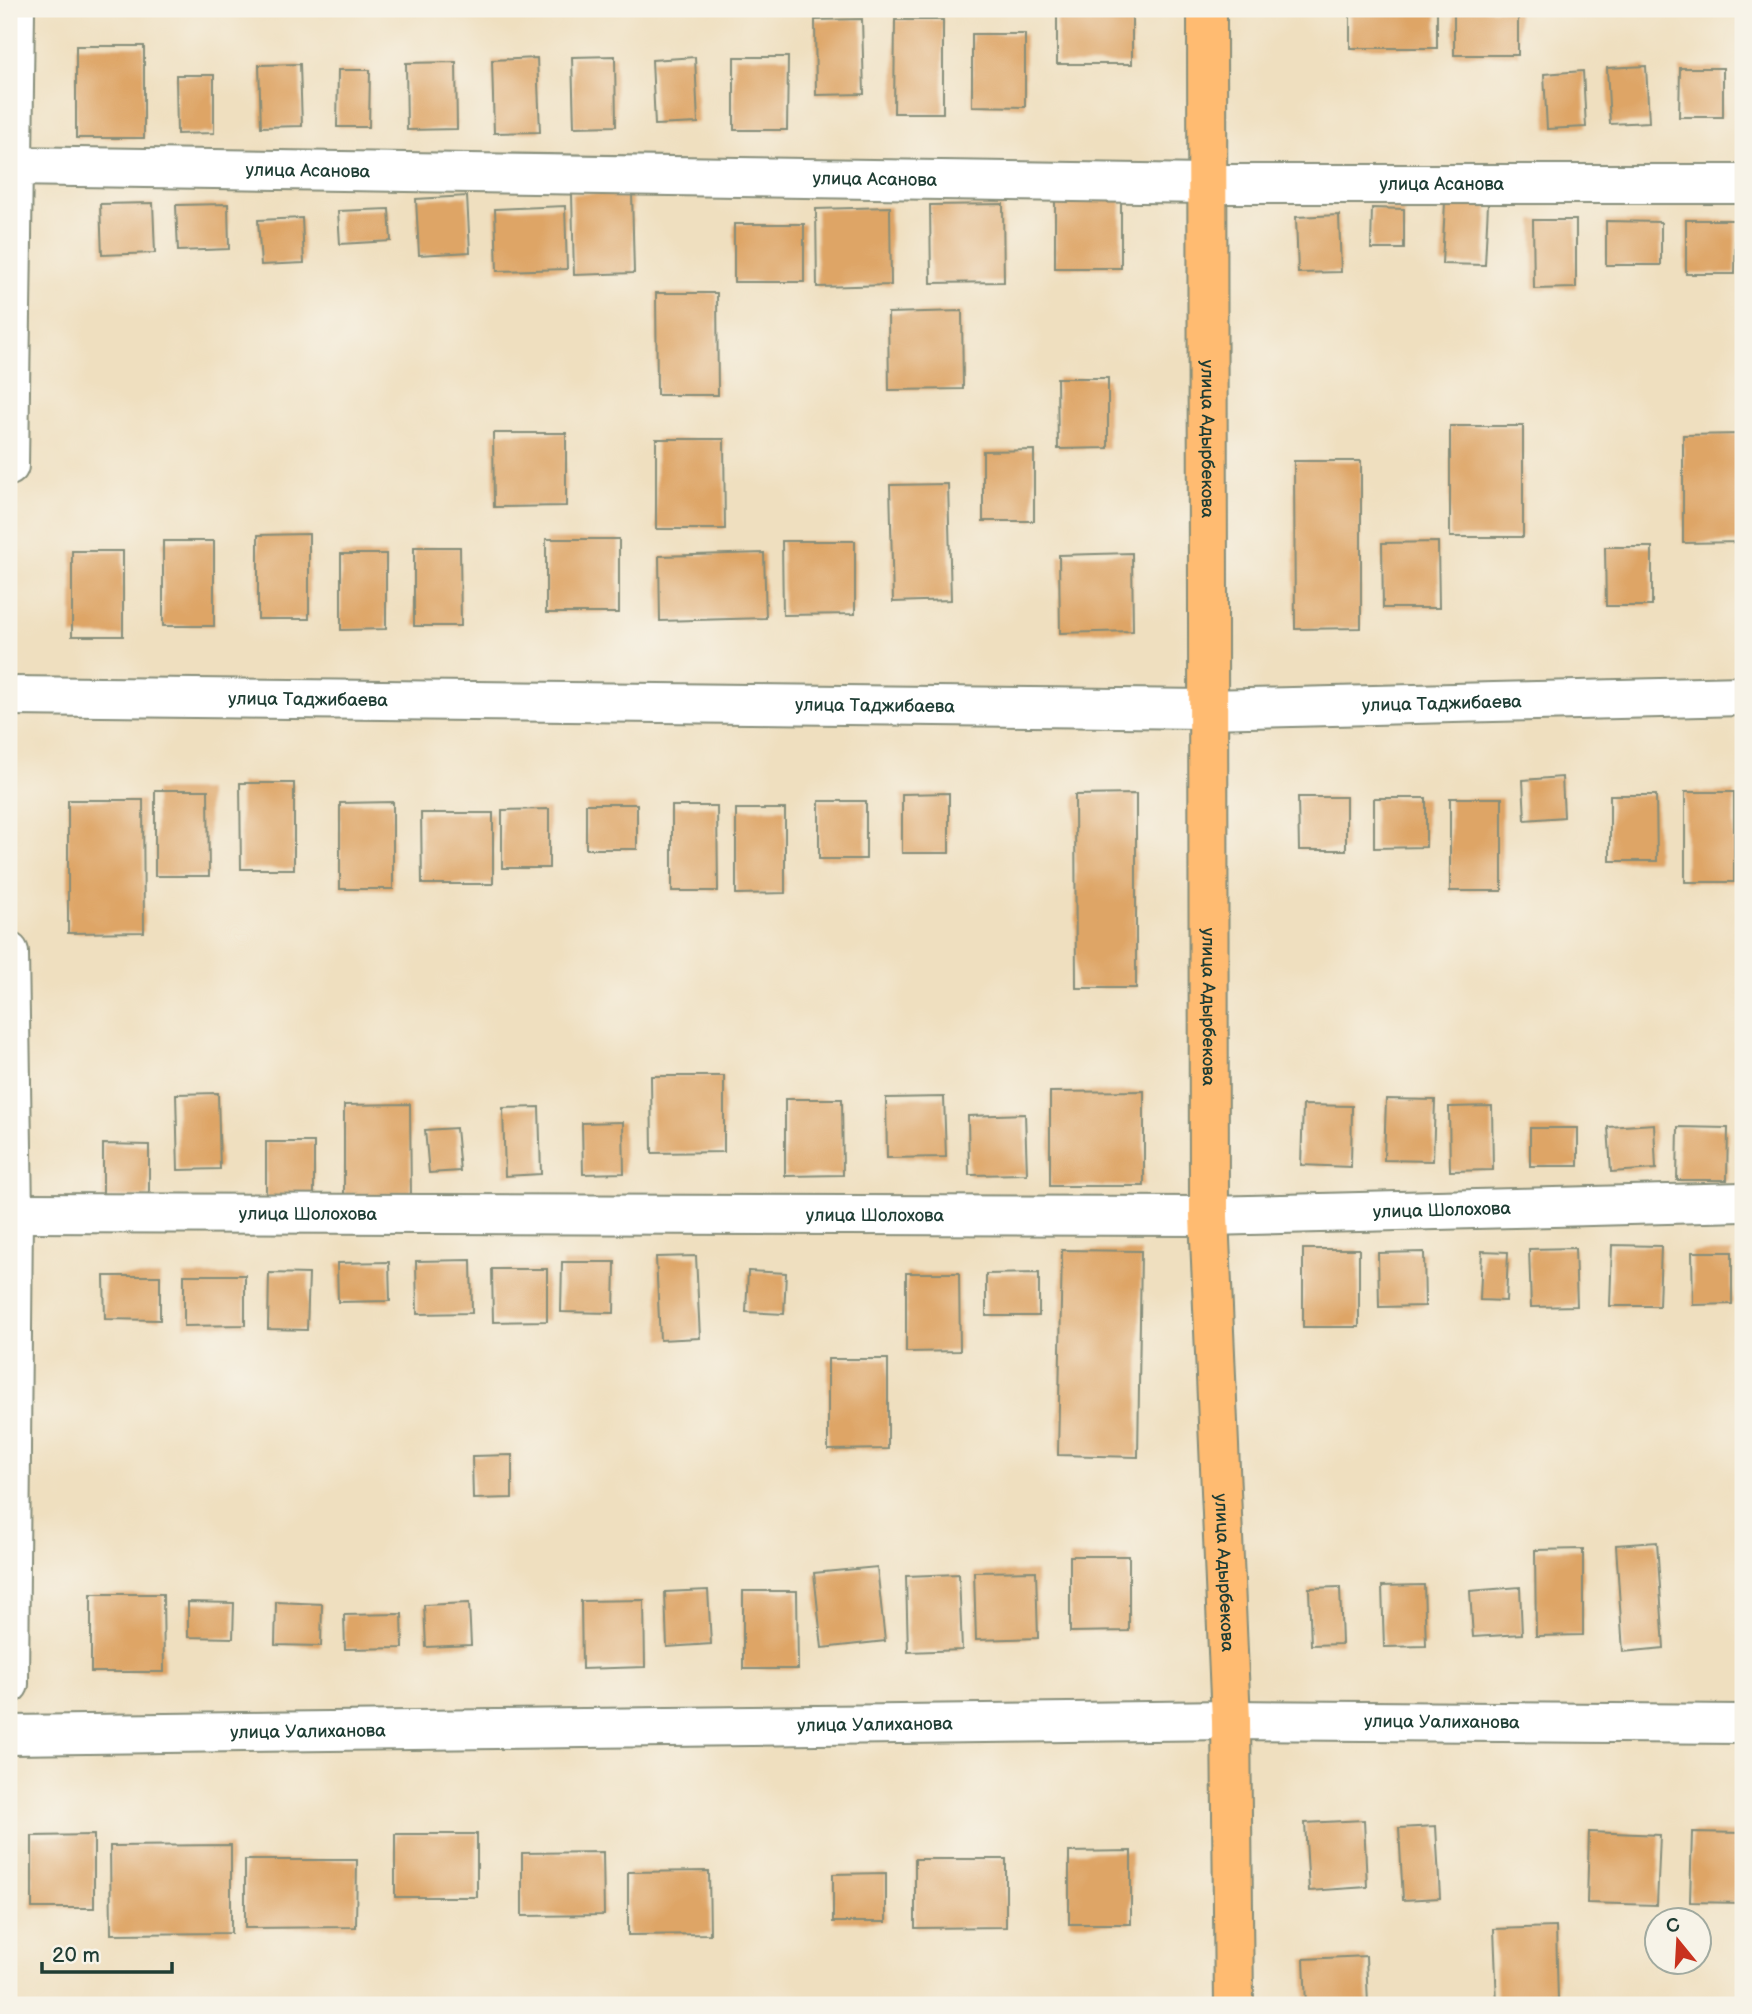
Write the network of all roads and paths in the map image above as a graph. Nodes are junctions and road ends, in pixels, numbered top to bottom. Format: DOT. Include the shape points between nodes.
graph roads {
  1 [pos="15,9"];
  2 [pos="1207,9"];
  3 [pos="12,166"];
  4 [pos="1207,184"];
  5 [pos="1743,184"];
  6 [pos="9,466"];
  7 [pos="9,696"];
  8 [pos="1743,696"];
  9 [pos="1206,709"];
  10 [pos="9,952"];
  11 [pos="1743,1202"];
  12 [pos="11,1213"];
  13 [pos="1209,1216"];
  14 [pos="9,1684"];
  15 [pos="1231,1720"];
  16 [pos="1743,1724"];
  17 [pos="9,1735"];
  18 [pos="1234,2005"];
  1 -- 3 [label="street"];
  2 -- 4 [label="main road, улица Адырбекова"];
  3 -- 4 [label="street, улица Асанова"];
  3 -- 6 [label="street"];
  4 -- 5 [label="street, улица Асанова"];
  4 -- 9 [label="main road, улица Адырбекова"];
  7 -- 9 [label="street, улица Таджибаева"];
  8 -- 9 [label="street, улица Таджибаева"];
  9 -- 13 [label="main road, улица Адырбекова"];
  10 -- 12 [label="street"];
  11 -- 13 [label="street, улица Шолохова"];
  12 -- 13 [label="street, улица Шолохова"];
  12 -- 14 [label="street"];
  13 -- 15 [label="main road, улица Адырбекова"];
  15 -- 16 [label="street, улица Уалиханова"];
  15 -- 17 [label="street, улица Уалиханова"];
  15 -- 18 [label="main road, улица Адырбекова"];
}
